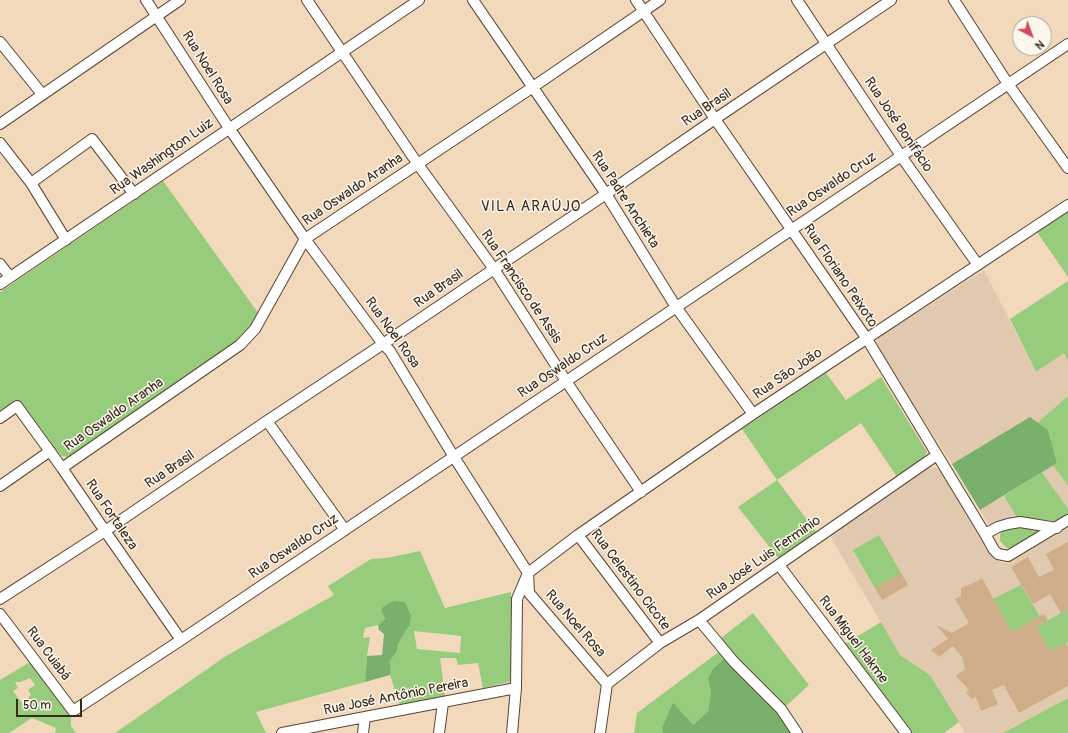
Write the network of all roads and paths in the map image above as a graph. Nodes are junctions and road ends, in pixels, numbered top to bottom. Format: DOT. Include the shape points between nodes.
graph roads {
  1 [pos="146,0"];
  2 [pos="180,0"];
  3 [pos="307,0"];
  4 [pos="419,0"];
  5 [pos="473,0"];
  6 [pos="636,0"];
  7 [pos="660,0"];
  8 [pos="797,0"];
  9 [pos="891,0"];
  10 [pos="954,0"];
  11 [pos="643,11"];
  12 [pos="157,16"];
  13 [pos="0,42"];
  14 [pos="827,44"];
  15 [pos="1068,44"];
  16 [pos="343,53"];
  17 [pos="1008,84"];
  18 [pos="533,87"];
  19 [pos="42,94"];
  20 [pos="715,119"];
  21 [pos="0,124"];
  22 [pos="228,128"];
  23 [pos="0,143"];
  24 [pos="901,156"];
  25 [pos="418,163"];
  26 [pos="1068,168"];
  27 [pos="31,183"];
  28 [pos="134,194"];
  29 [pos="606,194"];
  30 [pos="1068,205"];
  31 [pos="791,229"];
  32 [pos="305,239"];
  33 [pos="66,240"];
  34 [pos="0,264"];
  35 [pos="978,265"];
  36 [pos="494,268"];
  37 [pos="10,277"];
  38 [pos="0,284"];
  39 [pos="676,307"];
  40 [pos="867,339"];
  41 [pos="383,344"];
  42 [pos="566,381"];
  43 [pos="753,414"];
  44 [pos="0,418"];
  45 [pos="267,421"];
  46 [pos="50,451"];
  47 [pos="937,455"];
  48 [pos="454,457"];
  49 [pos="62,468"];
  50 [pos="0,486"];
  51 [pos="641,492"];
  52 [pos="1068,520"];
  53 [pos="1057,528"];
  54 [pos="345,530"];
  55 [pos="105,531"];
  56 [pos="986,534"];
  57 [pos="578,535"];
  58 [pos="779,565"];
  59 [pos="528,573"];
  60 [pos="0,599"];
  61 [pos="0,614"];
  62 [pos="699,620"];
  63 [pos="181,640"];
  64 [pos="660,643"];
  65 [pos="607,684"];
  66 [pos="516,688"];
  67 [pos="443,703"];
  68 [pos="73,711"];
  69 [pos="365,717"];
  70 [pos="282,733"];
  71 [pos="363,733"];
  72 [pos="439,733"];
  73 [pos="512,733"];
  74 [pos="600,733"];
  75 [pos="797,733"];
  76 [pos="906,733"];
  1 -- 12 [label="street, Rua Noel Rosa"];
  2 -- 12 [label="street"];
  3 -- 16 [label="street, Rua Francisco de Assis"];
  4 -- 16 [label="street, Rua Washington Luiz"];
  5 -- 18 [label="street, Rua Padre Anchieta"];
  6 -- 11 [label="street, Rua Floriano Peixoto"];
  7 -- 11 [label="street, Rua Oswaldo Aranha"];
  8 -- 14 [label="street, Rua José Bonifácio"];
  9 -- 14 [label="street, Rua Brasil"];
  10 -- 17 [label="street"];
  11 -- 18 [label="street, Rua Oswaldo Aranha"];
  11 -- 20 [label="street, Rua Floriano Peixoto"];
  12 -- 19 [label="street"];
  12 -- 22 [label="street, Rua Noel Rosa"];
  13 -- 19 [label="street"];
  14 -- 20 [label="street, Rua Brasil"];
  14 -- 24 [label="street, Rua José Bonifácio"];
  15 -- 17 [label="street, Rua Oswaldo Cruz"];
  16 -- 22 [label="street, Rua Washington Luiz"];
  16 -- 25 [label="street, Rua Francisco de Assis"];
  17 -- 24 [label="street, Rua Oswaldo Cruz"];
  17 -- 26 [label="street"];
  18 -- 25 [label="street, Rua Oswaldo Aranha"];
  18 -- 29 [label="street, Rua Padre Anchieta"];
  19 -- 21 [label="street"];
  20 -- 29 [label="street, Rua Brasil"];
  20 -- 31 [label="street, Rua Floriano Peixoto"];
  22 -- 28 [label="street, Rua Washington Luiz"];
  22 -- 32 [label="street, Rua Noel Rosa"];
  23 -- 27 [label="street"];
  24 -- 31 [label="street, Rua Oswaldo Cruz"];
  24 -- 35 [label="street, Rua José Bonifácio"];
  25 -- 32 [label="street, Rua Oswaldo Aranha"];
  25 -- 36 [label="street, Rua Francisco de Assis"];
  27 -- 28 [label="street" via="92,139"];
  27 -- 33 [label="street"];
  28 -- 33 [label="street, Rua Washington Luiz"];
  29 -- 36 [label="street, Rua Brasil"];
  29 -- 39 [label="street, Rua Padre Anchieta"];
  30 -- 35 [label="street, Rua São João"];
  31 -- 39 [label="street, Rua Oswaldo Cruz"];
  31 -- 40 [label="street, Rua Floriano Peixoto"];
  32 -- 41 [label="street, Rua Noel Rosa"];
  32 -- 49 [label="street, Rua Oswaldo Aranha" via="255,329 240,346"];
  33 -- 37 [label="street, Rua Washington Luiz"];
  34 -- 37 [label="street"];
  35 -- 40 [label="street, Rua São João"];
  36 -- 41 [label="street, Rua Brasil"];
  36 -- 42 [label="street, Rua Francisco de Assis"];
  37 -- 38 [label="street, Rua Washington Luiz"];
  39 -- 42 [label="street, Rua Oswaldo Cruz"];
  39 -- 43 [label="street, Rua Padre Anchieta"];
  40 -- 43 [label="street, Rua São João"];
  40 -- 47 [label="street, Rua Floriano Peixoto"];
  41 -- 45 [label="street, Rua Brasil"];
  41 -- 48 [label="street, Rua Noel Rosa" via="390,351"];
  42 -- 48 [label="street, Rua Oswaldo Cruz"];
  42 -- 51 [label="street, Rua Francisco de Assis"];
  43 -- 51 [label="street, Rua São João"];
  44 -- 46 [label="street, Rua Fortaleza" via="18,406"];
  45 -- 54 [label="street"];
  45 -- 55 [label="street, Rua Brasil"];
  46 -- 49 [label="street, Rua Fortaleza"];
  46 -- 50 [label="street"];
  47 -- 56 [label="street, Rua Floriano Peixoto"];
  47 -- 58 [label="street, Rua José Luis Ferminio"];
  48 -- 54 [label="street, Rua Oswaldo Cruz"];
  48 -- 59 [label="street, Rua Noel Rosa"];
  49 -- 55 [label="street, Rua Fortaleza"];
  51 -- 57 [label="street, Rua São João"];
  52 -- 53 [label="street"];
  53 -- 56 [label="street" via="1020,522 1003,525"];
  53 -- 56 [label="street, Rua Floriano Peixoto" via="1008,556 998,554"];
  54 -- 63 [label="street, Rua Oswaldo Cruz"];
  55 -- 60 [label="street, Rua Brasil"];
  55 -- 63 [label="street, Rua Fortaleza"];
  57 -- 59 [label="street, Rua São João"];
  57 -- 64 [label="street, Rua Celestino Cicote"];
  58 -- 62 [label="street, Rua José Luis Ferminio"];
  58 -- 76 [label="street, Rua Miguel Hakme"];
  59 -- 65 [label="street, Rua Noel Rosa" via="530,593"];
  59 -- 66 [label="street" via="517,599"];
  61 -- 68 [label="street, Rua Cuiabá"];
  62 -- 64 [label="street, Rua José Luis Ferminio"];
  62 -- 75 [label="street" via="734,662 781,709"];
  63 -- 68 [label="street, Rua Oswaldo Cruz"];
  64 -- 65 [label="street, Rua José Luis Ferminio"];
  65 -- 74 [label="street"];
  66 -- 67 [label="street, Rua José Antônio Pereira"];
  66 -- 73 [label="street"];
  67 -- 69 [label="street, Rua José Antônio Pereira"];
  67 -- 72 [label="street"];
  69 -- 70 [label="street, Rua José Antônio Pereira"];
  69 -- 71 [label="street"];
}
